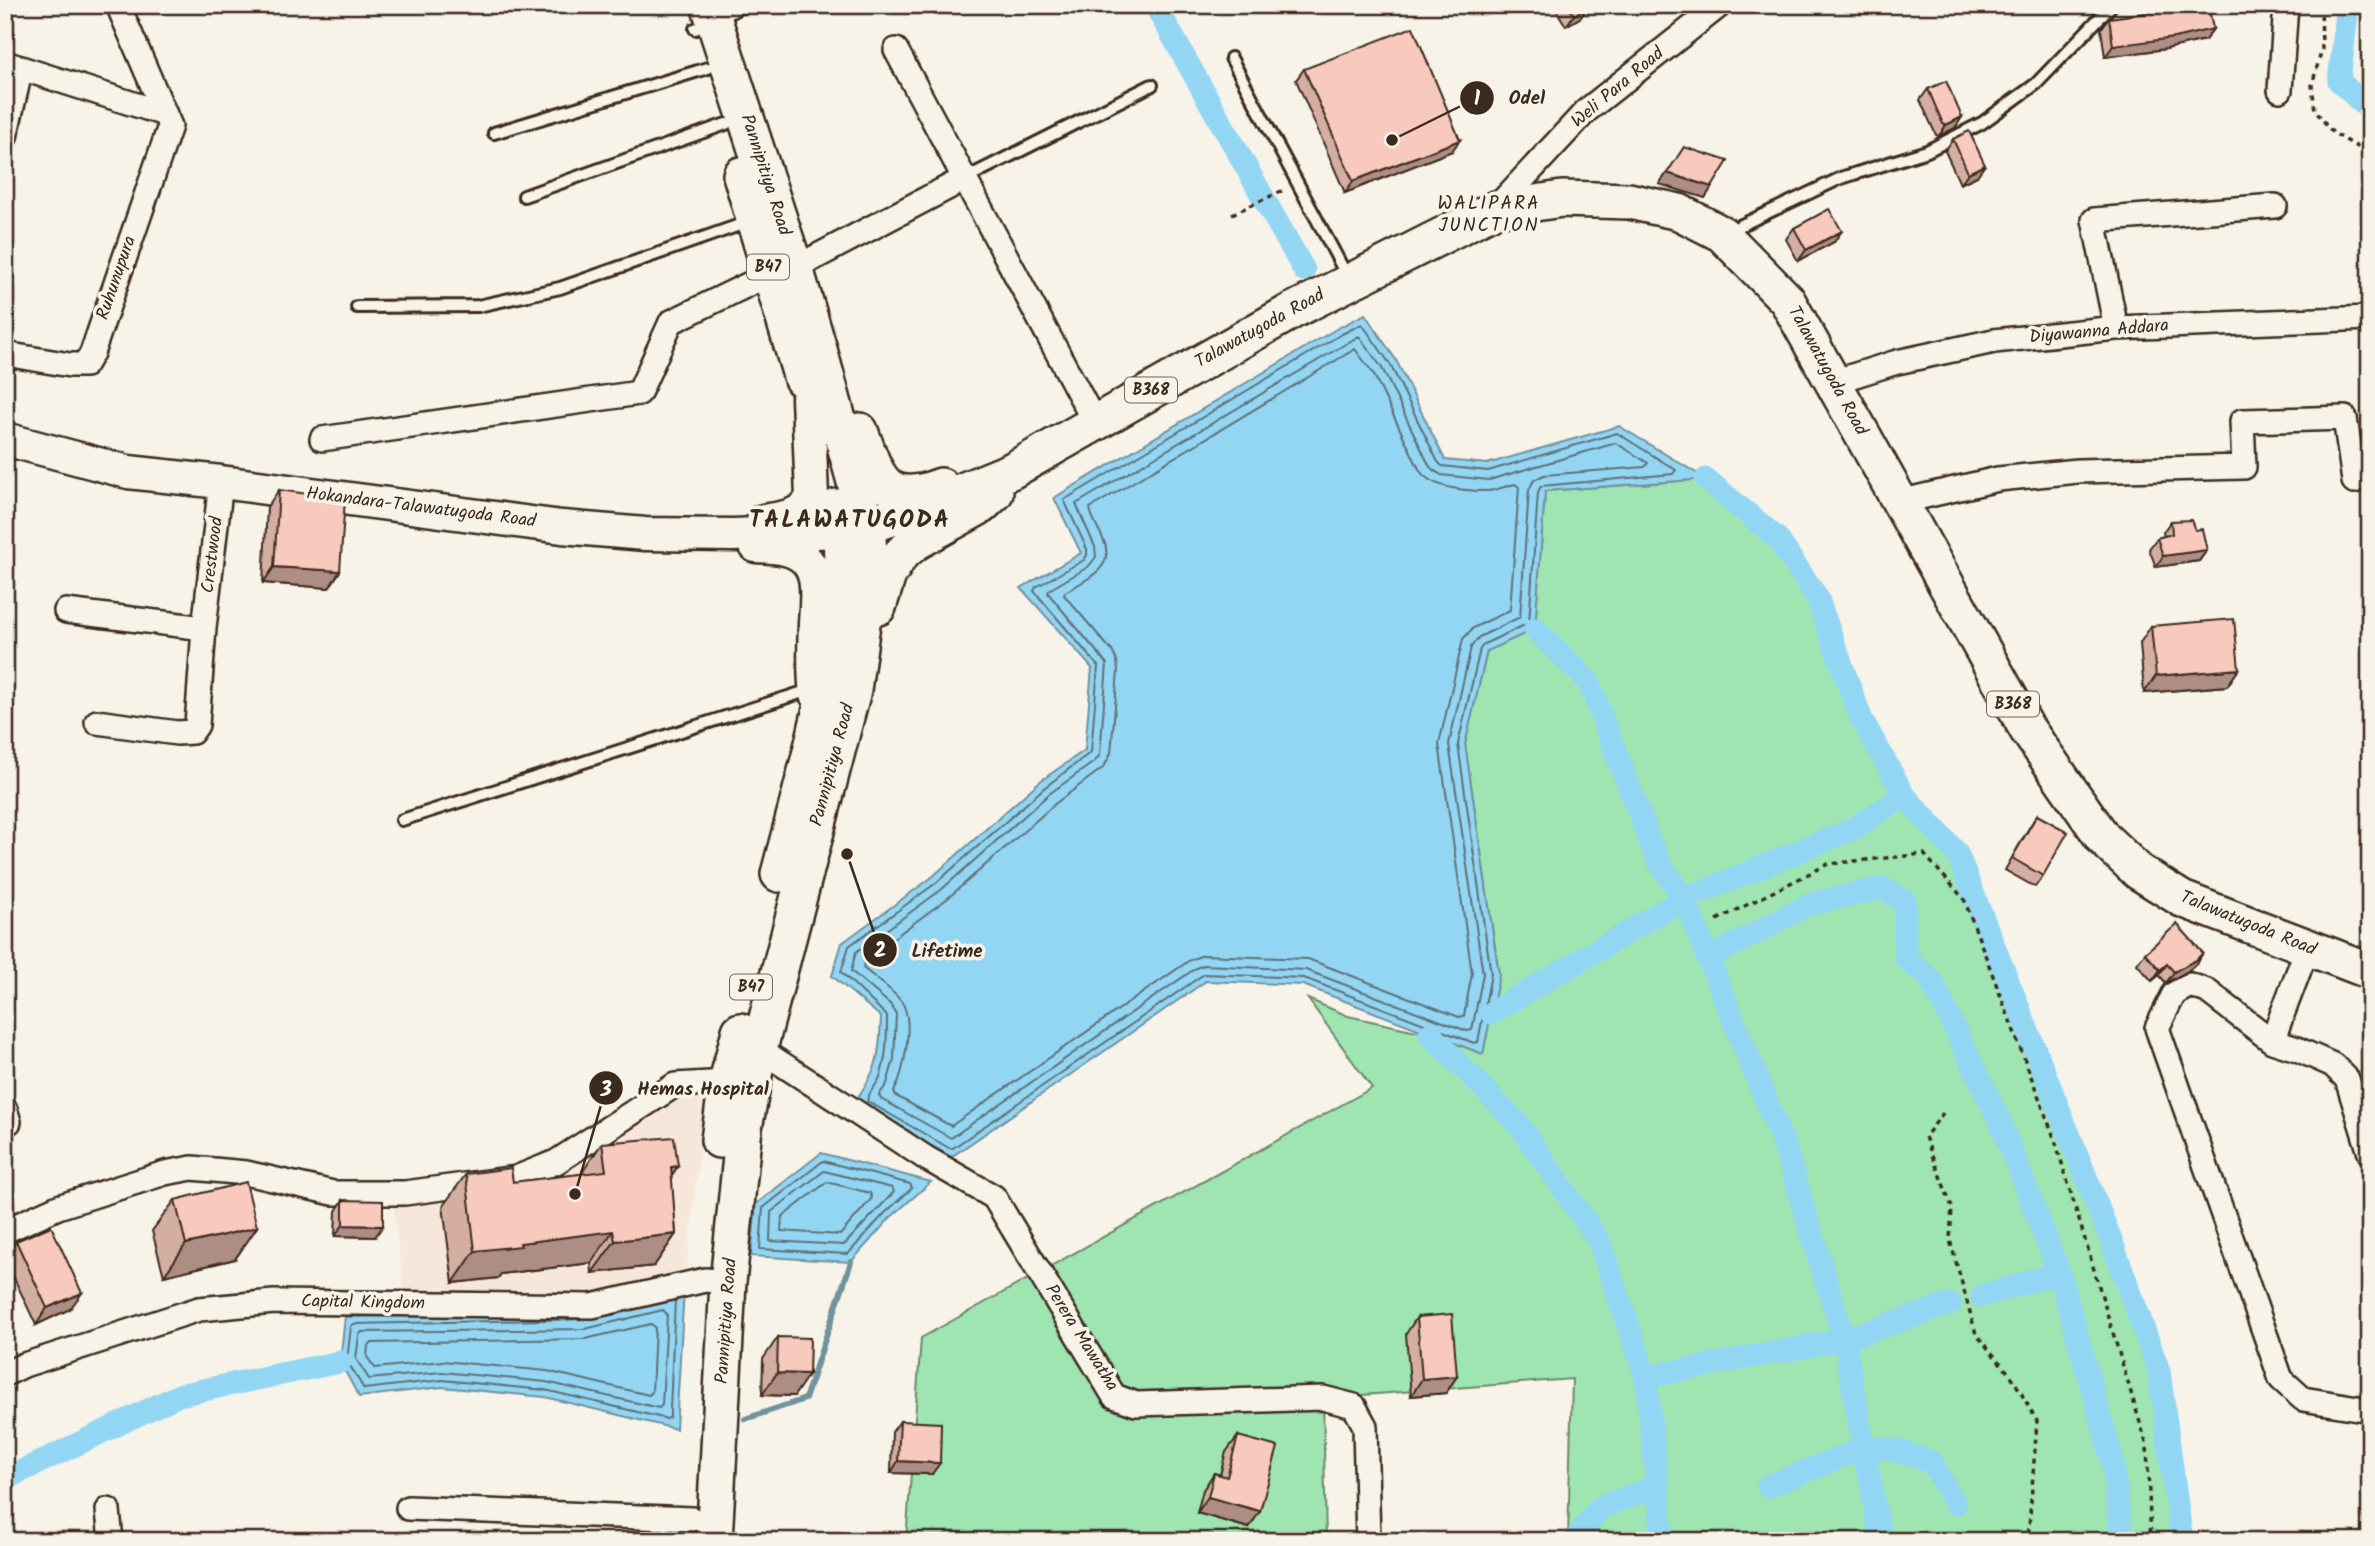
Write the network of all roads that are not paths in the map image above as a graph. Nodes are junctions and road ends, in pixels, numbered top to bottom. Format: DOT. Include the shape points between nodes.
graph roads {
  1 [pos="118,5"];
  2 [pos="1720,5"];
  3 [pos="2112,5"];
  4 [pos="2286,5"];
  5 [pos="710,13"];
  6 [pos="897,50"];
  7 [pos="1231,58"];
  8 [pos="13,66"];
  9 [pos="708,68"];
  10 [pos="1152,85"];
  11 [pos="2280,90"];
  12 [pos="165,114"];
  13 [pos="726,124"];
  14 [pos="494,133"];
  15 [pos="5,137"];
  16 [pos="964,178"];
  17 [pos="524,195"];
  18 [pos="2275,206"];
  19 [pos="1495,209"];
  20 [pos="754,220"];
  21 [pos="1722,234"];
  22 [pos="782,271"];
  23 [pos="1350,280"];
  24 [pos="357,307"];
  25 [pos="2370,318"];
  26 [pos="2116,328"];
  27 [pos="818,346"];
  28 [pos="5,354"];
  29 [pos="1833,382"];
  30 [pos="808,398"];
  31 [pos="1095,424"];
  32 [pos="5,439"];
  33 [pos="322,439"];
  34 [pos="1041,455"];
  35 [pos="2354,481"];
  36 [pos="221,482"];
  37 [pos="1899,502"];
  38 [pos="855,528"];
  39 [pos="693,535"];
  40 [pos="66,611"];
  41 [pos="204,628"];
  42 [pos="833,681"];
  43 [pos="97,722"];
  44 [pos="402,820"];
  45 [pos="2307,949"];
  46 [pos="2370,971"];
  47 [pos="2272,1041"];
  48 [pos="759,1049"];
  49 [pos="727,1082"];
  50 [pos="2370,1153"];
  51 [pos="5,1231"];
  52 [pos="716,1281"];
  53 [pos="5,1374"];
  54 [pos="2370,1410"];
  55 [pos="408,1508"];
  56 [pos="108,1510"];
  57 [pos="699,1534"];
  58 [pos="111,1541"];
  59 [pos="1368,1541"];
  1 -- 12 [label="street, Ruhunupura"];
  2 -- 19 [label="street, Weli Para Road" via="1586,111"];
  3 -- 21 [label="lane" via="2036,84 1982,123 1927,151 1841,177"];
  4 -- 11 [label="street"];
  5 -- 9 [label="main road, Pannipitiya Road / B47"];
  5 -- 22 [label="main road, Pannipitiya Road / B47"];
  6 -- 16 [label="street"];
  7 -- 23 [label="lane"];
  8 -- 12 [label="street"];
  8 -- 15 [label="street"];
  9 -- 13 [label="main road, Pannipitiya Road / B47"];
  9 -- 14 [label="lane"];
  10 -- 16 [label="lane"];
  12 -- 28 [label="street, Ruhunupura" via="170,126 85,365"];
  13 -- 17 [label="lane"];
  13 -- 20 [label="main road, Pannipitiya Road / B47"];
  16 -- 22 [label="street"];
  16 -- 31 [label="street"];
  18 -- 26 [label="street" via="2094,220"];
  19 -- 21 [label="main road, Talawatugoda Road / B368" via="1562,199 1629,201 1679,212"];
  19 -- 23 [label="main road, Talawatugoda Road / B368"];
  20 -- 22 [label="main road, Pannipitiya Road / B47"];
  20 -- 24 [label="lane" via="560,288 478,306"];
  21 -- 29 [label="main road, Talawatugoda Road / B368" via="1787,300"];
  22 -- 27 [label="main road, Pannipitiya Road / B47"];
  22 -- 30 [label="main road, Pannipitiya Road / B47"];
  22 -- 33 [label="street" via="671,322 639,393"];
  23 -- 31 [label="main road, Talawatugoda Road / B368"];
  25 -- 26 [label="street, Diyawanna Addara"];
  26 -- 29 [label="street, Diyawanna Addara" via="1994,341 1897,362"];
  27 -- 34 [label="main road" via="844,385 874,467 891,490 924,492"];
  27 -- 38 [label="main road, Pannipitiya Road / B47"];
  29 -- 37 [label="main road, Talawatugoda Road / B368"];
  30 -- 38 [label="main road, Pannipitiya Road / B47" via="833,484"];
  30 -- 39 [label="main road" via="812,496 808,507 799,513"];
  31 -- 34 [label="main road, Talawatugoda Road / B368"];
  32 -- 36 [label="main road, Hokandara-Talawatugoda Road" via="128,472"];
  34 -- 38 [label="main road, Talawatugoda Road / B368" via="961,493"];
  34 -- 42 [label="main road" via="981,506 901,554 888,575 868,637"];
  35 -- 37 [label="street" via="2345,418 2242,421 2244,467 2011,477"];
  36 -- 39 [label="main road, Hokandara-Talawatugoda Road" via="572,528"];
  36 -- 41 [label="street, Crestwood"];
  37 -- 45 [label="main road, Talawatugoda Road / B368" via="2027,729 2103,838 2139,872 2182,899"];
  38 -- 39 [label="main road, Hokandara-Talawatugoda Road"];
  38 -- 42 [label="main road, Pannipitiya Road / B47" via="870,565"];
  39 -- 42 [label="main road" via="780,548 808,561 817,589 815,624"];
  40 -- 41 [label="street"];
  41 -- 43 [label="street, Crestwood" via="197,725 192,732"];
  42 -- 44 [label="lane"];
  42 -- 48 [label="main road, Pannipitiya Road / B47" via="853,690"];
  42 -- 49 [label="main road, Pannipitiya Road / B47" via="817,723"];
  45 -- 46 [label="main road, Talawatugoda Road / B368"];
  45 -- 47 [label="street"];
  47 -- 50 [label="street" via="2333,1065 2347,1079"];
  47 -- 54 [label="street" via="2207,991 2190,985 2174,994 2157,1028 2281,1379 2303,1399"];
  48 -- 52 [label="main road, Pannipitiya Road / B47"];
  48 -- 59 [label="street, Perera Mawatha" via="994,1197 1114,1396 1136,1404 1323,1398 1354,1406 1365,1426"];
  49 -- 51 [label="street" via="675,1085 556,1162 516,1178 405,1193 333,1193 246,1173 192,1168 58,1207"];
  49 -- 52 [label="main road, Pannipitiya Road / B47" via="720,1126"];
  52 -- 53 [label="street, Capital Kingdom" via="592,1306 274,1302 199,1310"];
  52 -- 57 [label="main road, Pannipitiya Road / B47"];
  55 -- 57 [label="street"];
  56 -- 58 [label="street"];
}
